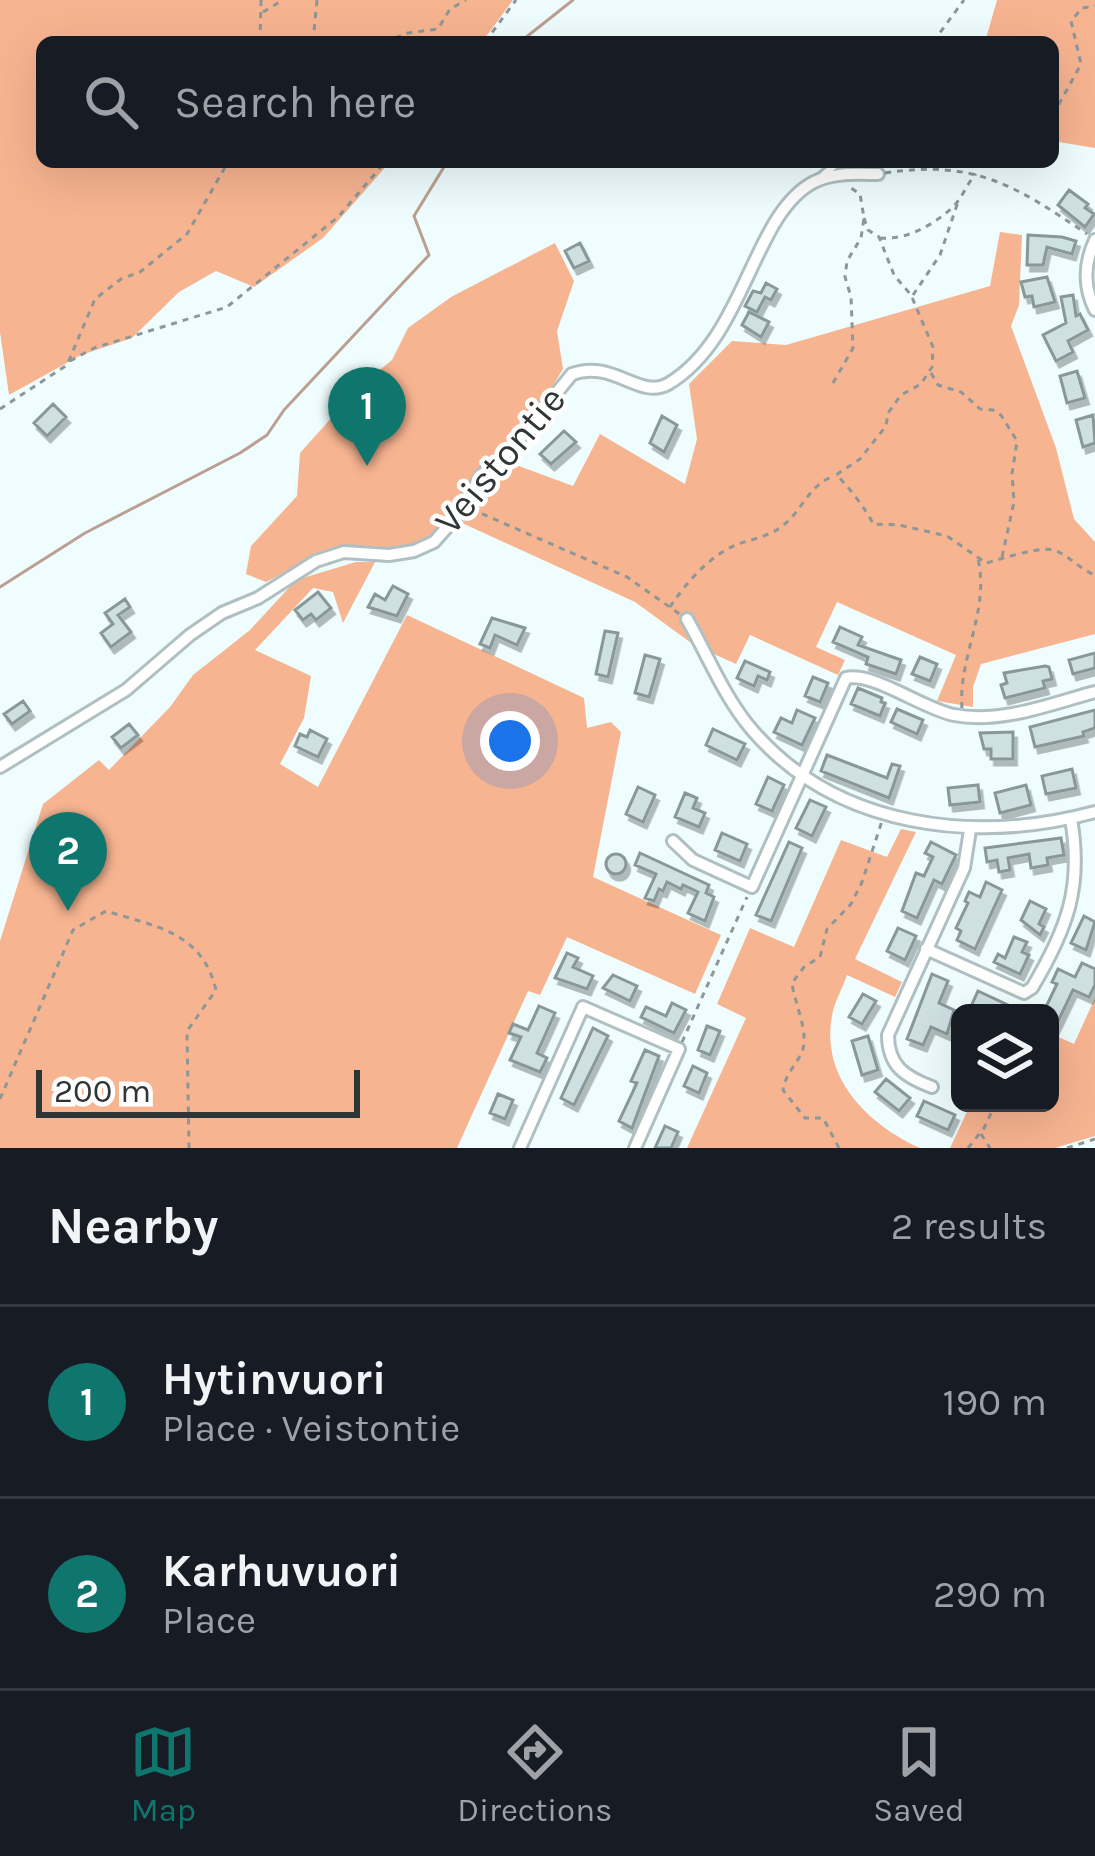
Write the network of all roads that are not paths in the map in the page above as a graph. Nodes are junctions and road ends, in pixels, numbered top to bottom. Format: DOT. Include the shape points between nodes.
graph roads {
  1 [pos="832,168"];
  2 [pos="878,174"];
  3 [pos="816,181"];
  4 [pos="1095,240"];
  5 [pos="1095,310"];
  6 [pos="687,619"];
  7 [pos="1095,692"];
  8 [pos="0,767"];
  9 [pos="803,775"];
  10 [pos="1095,812"];
  11 [pos="1071,818"];
  12 [pos="970,830"];
  13 [pos="673,842"];
  14 [pos="926,949"];
  15 [pos="932,1087"];
  16 [pos="520,1148"];
  17 [pos="635,1148"];
  1 -- 3 [label="lane"];
  2 -- 3 [label="street"];
  3 -- 8 [label="street, Veistontie" via="775,224 731,317 696,362 662,388 598,369 572,374 434,542 316,561 222,613 126,690"];
  4 -- 5 [label="street" via="1086,282"];
  6 -- 9 [label="street" via="740,714"];
  7 -- 9 [label="street" via="1011,714 962,715 855,676 846,679"];
  9 -- 12 [label="street" via="884,814"];
  9 -- 13 [label="street" via="752,887"];
  10 -- 11 [label="street"];
  11 -- 12 [label="street"];
  11 -- 14 [label="street" via="1076,891 1032,988 1024,994"];
  12 -- 14 [label="street" via="964,868"];
  14 -- 15 [label="street" via="888,1048 909,1078"];
  16 -- 17 [label="street" via="584,1006 679,1049"];
}
